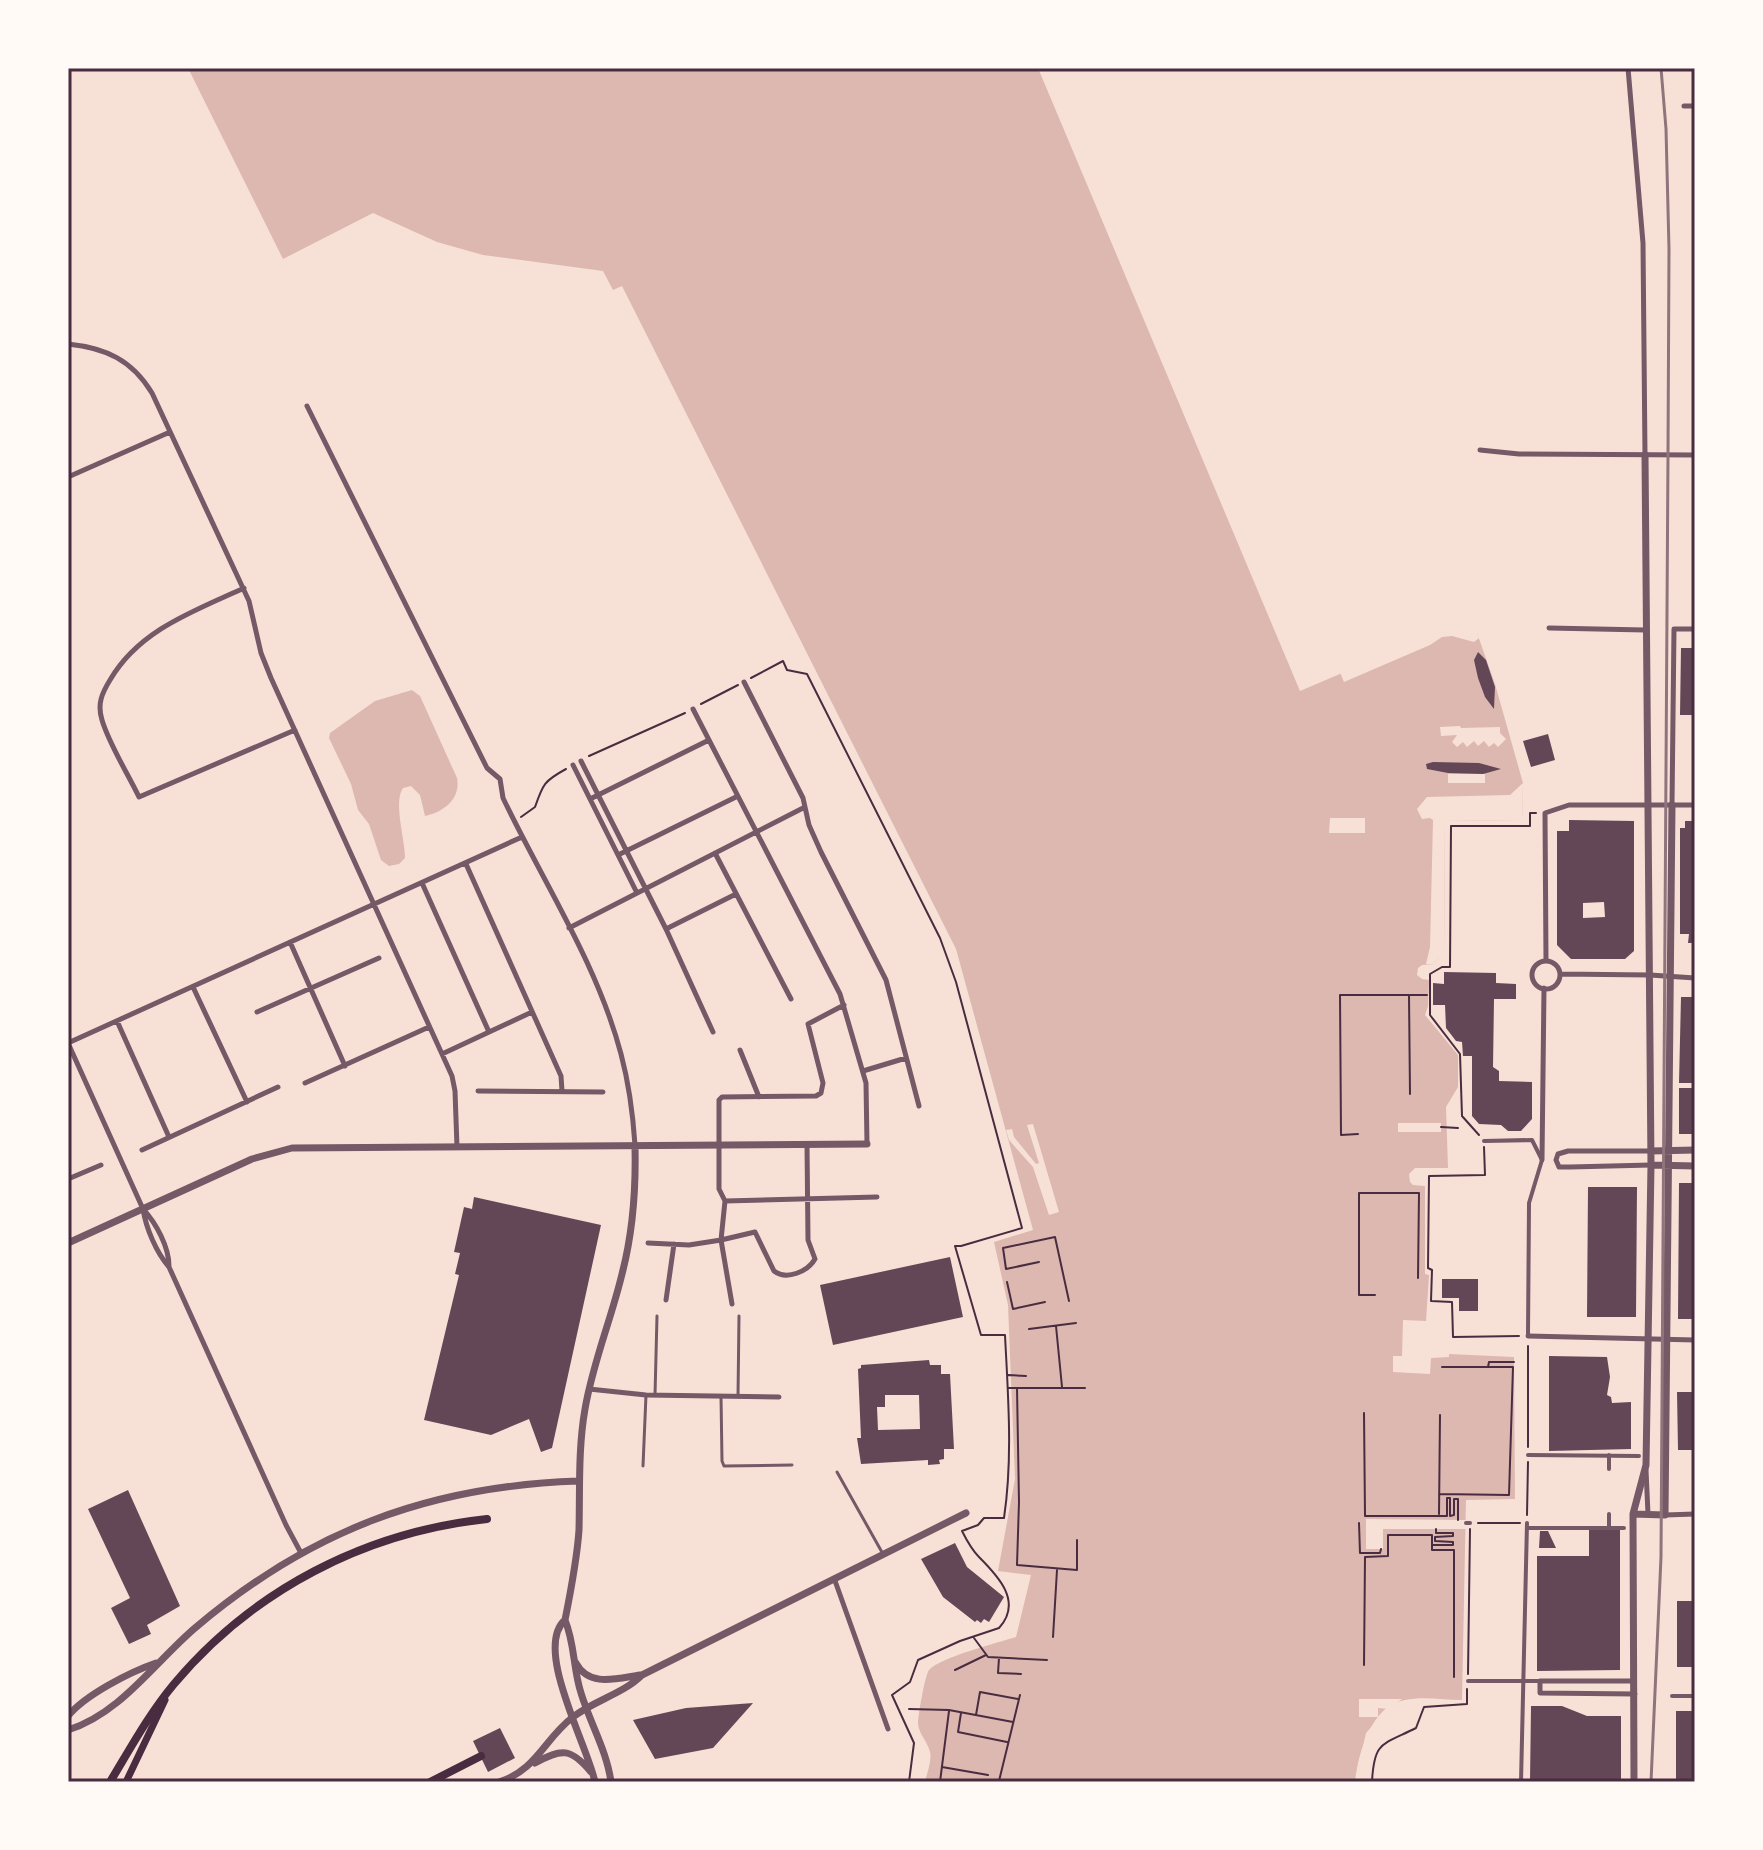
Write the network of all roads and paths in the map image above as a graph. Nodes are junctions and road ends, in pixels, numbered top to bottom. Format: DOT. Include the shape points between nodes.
graph roads {
  1 [pos="1628,68"];
  2 [pos="1684,106"];
  3 [pos="1695,106"];
  4 [pos="68,344"];
  5 [pos="307,406"];
  6 [pos="170,432"];
  7 [pos="1480,450"];
  8 [pos="1645,455"];
  9 [pos="1695,455"];
  10 [pos="68,477"];
  11 [pos="244,588"];
  12 [pos="1549,628"];
  13 [pos="1695,629"];
  14 [pos="1645,630"];
  15 [pos="744,682"];
  16 [pos="693,709"];
  17 [pos="295,730"];
  18 [pos="709,740"];
  19 [pos="581,761"];
  20 [pos="573,765"];
  21 [pos="599,795"];
  22 [pos="738,796"];
  23 [pos="590,799"];
  24 [pos="1647,805"];
  25 [pos="1672,805"];
  26 [pos="1695,805"];
  27 [pos="805,807"];
  28 [pos="1545,813"];
  29 [pos="514,821"];
  30 [pos="757,832"];
  31 [pos="522,837"];
  32 [pos="628,851"];
  33 [pos="715,853"];
  34 [pos="618,855"];
  35 [pos="466,864"];
  36 [pos="422,883"];
  37 [pos="645,889"];
  38 [pos="637,893"];
  39 [pos="736,894"];
  40 [pos="374,904"];
  41 [pos="569,928"];
  42 [pos="666,929"];
  43 [pos="290,942"];
  44 [pos="379,958"];
  45 [pos="1546,961"];
  46 [pos="1560,974"];
  47 [pos="1650,975"];
  48 [pos="1669,978"];
  49 [pos="1695,978"];
  50 [pos="193,987"];
  51 [pos="1544,988"];
  52 [pos="310,989"];
  53 [pos="1409,995"];
  54 [pos="1427,995"];
  55 [pos="791,999"];
  56 [pos="844,1005"];
  57 [pos="257,1012"];
  58 [pos="532,1012"];
  59 [pos="117,1021"];
  60 [pos="429,1027"];
  61 [pos="489,1032"];
  62 [pos="713,1032"];
  63 [pos="68,1043"];
  64 [pos="740,1050"];
  65 [pos="442,1054"];
  66 [pos="906,1058"];
  67 [pos="345,1066"];
  68 [pos="863,1071"];
  69 [pos="305,1083"];
  70 [pos="278,1087"];
  71 [pos="478,1091"];
  72 [pos="562,1091"];
  73 [pos="603,1092"];
  74 [pos="1410,1094"];
  75 [pos="759,1097"];
  76 [pos="247,1102"];
  77 [pos="919,1106"];
  78 [pos="1441,1127"];
  79 [pos="1458,1128"];
  80 [pos="1358,1134"];
  81 [pos="169,1138"];
  82 [pos="1484,1141"];
  83 [pos="867,1144"];
  84 [pos="807,1145"];
  85 [pos="718,1146"];
  86 [pos="457,1147"];
  87 [pos="635,1147"];
  88 [pos="142,1150"];
  89 [pos="1668,1150"];
  90 [pos="1695,1150"];
  91 [pos="1651,1151"];
  92 [pos="1542,1160"];
  93 [pos="1556,1160"];
  94 [pos="101,1165"];
  95 [pos="1651,1165"];
  96 [pos="1668,1165"];
  97 [pos="1695,1166"];
  98 [pos="68,1167"];
  99 [pos="70,1178"];
  100 [pos="1401,1188"];
  101 [pos="1401,1193"];
  102 [pos="877,1197"];
  103 [pos="807,1198"];
  104 [pos="725,1201"];
  105 [pos="143,1209"];
  106 [pos="721,1240"];
  107 [pos="68,1243"];
  108 [pos="648,1243"];
  109 [pos="674,1244"];
  110 [pos="1039,1262"];
  111 [pos="1006,1269"];
  112 [pos="999,1270"];
  113 [pos="1418,1278"];
  114 [pos="1007,1282"];
  115 [pos="1375,1295"];
  116 [pos="666,1300"];
  117 [pos="1069,1301"];
  118 [pos="1045,1302"];
  119 [pos="732,1304"];
  120 [pos="1013,1309"];
  121 [pos="1008,1310"];
  122 [pos="657,1316"];
  123 [pos="739,1316"];
  124 [pos="1076,1323"];
  125 [pos="1056,1326"];
  126 [pos="1029,1329"];
  127 [pos="1528,1336"];
  128 [pos="1646,1340"];
  129 [pos="1695,1340"];
  130 [pos="1666,1341"];
  131 [pos="1514,1362"];
  132 [pos="1442,1367"];
  133 [pos="1488,1367"];
  134 [pos="1007,1375"];
  135 [pos="1026,1376"];
  136 [pos="1007,1388"];
  137 [pos="1017,1388"];
  138 [pos="1062,1388"];
  139 [pos="1085,1388"];
  140 [pos="588,1389"];
  141 [pos="646,1395"];
  142 [pos="655,1395"];
  143 [pos="721,1396"];
  144 [pos="738,1396"];
  145 [pos="779,1397"];
  146 [pos="1364,1413"];
  147 [pos="1440,1415"];
  148 [pos="1528,1455"];
  149 [pos="1609,1455"];
  150 [pos="1639,1456"];
  151 [pos="792,1465"];
  152 [pos="1646,1465"];
  153 [pos="643,1466"];
  154 [pos="1609,1469"];
  155 [pos="837,1472"];
  156 [pos="578,1481"];
  157 [pos="1439,1494"];
  158 [pos="966,1513"];
  159 [pos="1609,1514"];
  160 [pos="1633,1514"];
  161 [pos="1648,1514"];
  162 [pos="1695,1514"];
  163 [pos="1665,1515"];
  164 [pos="1439,1516"];
  165 [pos="487,1519"];
  166 [pos="1458,1520"];
  167 [pos="1359,1523"];
  168 [pos="1527,1525"];
  169 [pos="1609,1528"];
  170 [pos="1624,1528"];
  171 [pos="1436,1529"];
  172 [pos="1077,1540"];
  173 [pos="1432,1545"];
  174 [pos="1381,1549"];
  175 [pos="301,1553"];
  176 [pos="883,1554"];
  177 [pos="1057,1568"];
  178 [pos="834,1578"];
  179 [pos="565,1620"];
  180 [pos="973,1636"];
  181 [pos="1053,1637"];
  182 [pos="573,1655"];
  183 [pos="986,1655"];
  184 [pos="999,1658"];
  185 [pos="1047,1660"];
  186 [pos="158,1663"];
  187 [pos="1364,1665"];
  188 [pos="955,1670"];
  189 [pos="1021,1674"];
  190 [pos="642,1675"];
  191 [pos="1454,1677"];
  192 [pos="1468,1681"];
  193 [pos="1523,1681"];
  194 [pos="1540,1681"];
  195 [pos="1634,1681"];
  196 [pos="169,1691"];
  197 [pos="1635,1694"];
  198 [pos="1672,1696"];
  199 [pos="1695,1696"];
  200 [pos="586,1707"];
  201 [pos="909,1709"];
  202 [pos="949,1710"];
  203 [pos="961,1712"];
  204 [pos="976,1715"];
  205 [pos="68,1716"];
  206 [pos="572,1717"];
  207 [pos="1013,1722"];
  208 [pos="888,1729"];
  209 [pos="68,1730"];
  210 [pos="1009,1742"];
  211 [pos="481,1756"];
  212 [pos="529,1766"];
  213 [pos="942,1767"];
  214 [pos="988,1775"];
  215 [pos="595,1779"];
  216 [pos="999,1781"];
  217 [pos="110,1782"];
  218 [pos="126,1782"];
  219 [pos="430,1782"];
  220 [pos="499,1782"];
  221 [pos="611,1782"];
  222 [pos="909,1782"];
  223 [pos="940,1782"];
  224 [pos="1372,1782"];
  225 [pos="1521,1782"];
  226 [pos="1634,1782"];
  1 -- 8 [label="street" via="1643,243"];
  2 -- 3 [label="street"];
  4 -- 6 [label="street" via="96,348 128,363 146,382"];
  5 -- 29 [label="street" via="487,768 500,779"];
  6 -- 10 [label="street"];
  6 -- 11 [label="street"];
  7 -- 8 [label="street"];
  8 -- 9 [label="street"];
  8 -- 14 [label="street"];
  11 -- 17 [label="street" via="266,666"];
  11 -- 17 [label="street" via="146,638 115,671 100,697 102,720 139,797"];
  12 -- 14 [label="street"];
  13 -- 25 [label="street" via="1674,629"];
  14 -- 24 [label="street"];
  15 -- 16 [label="path"];
  15 -- 27 [label="street"];
  15 -- 134 [label="path" via="783,661 787,670 807,674 940,938 1022,1228 955,1246 981,1335 1005,1335"];
  16 -- 18 [label="street"];
  16 -- 19 [label="path"];
  17 -- 40 [label="street"];
  18 -- 21 [label="street"];
  18 -- 22 [label="street"];
  19 -- 21 [label="street"];
  20 -- 23 [label="street"];
  20 -- 29 [label="path" via="546,780 532,811"];
  21 -- 23 [label="street"];
  21 -- 32 [label="street"];
  22 -- 30 [label="street"];
  22 -- 32 [label="street"];
  23 -- 34 [label="street"];
  24 -- 25 [label="street"];
  24 -- 28 [label="street" via="1569,805"];
  24 -- 47 [label="street"];
  25 -- 26 [label="street"];
  25 -- 48 [label="street"];
  27 -- 30 [label="street"];
  27 -- 66 [label="street" via="816,842 886,980"];
  28 -- 45 [label="street"];
  28 -- 82 [label="path" via="1530,813 1530,826 1451,826 1450,967 1430,974 1430,1015 1460,1054 1462,1116"];
  29 -- 31 [label="street"];
  30 -- 33 [label="street"];
  30 -- 56 [label="street"];
  31 -- 35 [label="street"];
  31 -- 41 [label="street"];
  32 -- 34 [label="street"];
  32 -- 37 [label="street"];
  33 -- 37 [label="street"];
  33 -- 39 [label="street"];
  34 -- 38 [label="street"];
  35 -- 36 [label="street"];
  35 -- 58 [label="street"];
  36 -- 40 [label="street"];
  36 -- 61 [label="street"];
  37 -- 38 [label="street"];
  37 -- 42 [label="street"];
  38 -- 41 [label="street"];
  39 -- 42 [label="street"];
  39 -- 55 [label="street"];
  40 -- 43 [label="street"];
  40 -- 60 [label="street"];
  41 -- 87 [label="street" via="617,1038"];
  42 -- 62 [label="street"];
  43 -- 50 [label="street"];
  43 -- 52 [label="street"];
  44 -- 52 [label="street"];
  45 -- 46 [label="street"];
  45 -- 51 [label="street" via="1532,973"];
  46 -- 47 [label="street"];
  46 -- 51 [label="street" via="1555,985"];
  47 -- 48 [label="street"];
  47 -- 91 [label="street"];
  48 -- 49 [label="street"];
  48 -- 89 [label="street"];
  50 -- 59 [label="street"];
  50 -- 76 [label="street"];
  51 -- 92 [label="street"];
  52 -- 57 [label="street"];
  52 -- 67 [label="street"];
  53 -- 54 [label="path"];
  53 -- 74 [label="path"];
  53 -- 80 [label="path" via="1340,995 1341,1135"];
  56 -- 68 [label="street"];
  56 -- 75 [label="street" via="808,1024 821,1093"];
  58 -- 61 [label="street"];
  58 -- 72 [label="street" via="561,1076"];
  59 -- 63 [label="street"];
  59 -- 81 [label="street"];
  60 -- 65 [label="street"];
  60 -- 67 [label="street"];
  61 -- 65 [label="street"];
  63 -- 105 [label="street"];
  64 -- 75 [label="street"];
  65 -- 86 [label="street" via="455,1091"];
  66 -- 68 [label="street"];
  66 -- 77 [label="street"];
  67 -- 69 [label="street"];
  68 -- 83 [label="street"];
  70 -- 76 [label="street"];
  71 -- 72 [label="street"];
  72 -- 73 [label="street"];
  75 -- 85 [label="street" via="719,1100"];
  76 -- 81 [label="street"];
  78 -- 79 [label="path"];
  81 -- 88 [label="street"];
  82 -- 92 [label="street" via="1532,1140"];
  82 -- 127 [label="path" via="1485,1175 1429,1176 1431,1301 1452,1302 1453,1337"];
  83 -- 84 [label="street"];
  84 -- 85 [label="street"];
  84 -- 103 [label="street"];
  85 -- 87 [label="street"];
  85 -- 104 [label="street" via="719,1189"];
  86 -- 87 [label="street"];
  86 -- 105 [label="street" via="280,1150"];
  87 -- 140 [label="street" via="629,1241"];
  89 -- 90 [label="street"];
  89 -- 91 [label="street"];
  89 -- 96 [label="street"];
  91 -- 93 [label="street" via="1568,1151"];
  91 -- 95 [label="street"];
  92 -- 93 [label="street"];
  92 -- 127 [label="street" via="1529,1203"];
  93 -- 95 [label="street" via="1559,1167"];
  94 -- 99 [label="street"];
  95 -- 96 [label="street"];
  95 -- 128 [label="street"];
  96 -- 97 [label="street"];
  96 -- 130 [label="street"];
  98 -- 99 [label="street"];
  100 -- 101 [label="path"];
  101 -- 113 [label="path" via="1419,1193"];
  101 -- 115 [label="path" via="1359,1193 1359,1295"];
  102 -- 103 [label="street"];
  103 -- 104 [label="street"];
  103 -- 106 [label="street" via="808,1240 816,1256 806,1269 779,1275 755,1232"];
  104 -- 106 [label="street"];
  105 -- 107 [label="street"];
  105 -- 175 [label="street"];
  106 -- 109 [label="street"];
  106 -- 119 [label="street"];
  108 -- 109 [label="street"];
  109 -- 116 [label="street"];
  110 -- 111 [label="path"];
  111 -- 112 [label="path"];
  111 -- 117 [label="path" via="1003,1248 1055,1237"];
  114 -- 120 [label="path"];
  118 -- 120 [label="path"];
  120 -- 121 [label="path"];
  122 -- 142 [label="lane"];
  123 -- 144 [label="lane"];
  124 -- 125 [label="path"];
  125 -- 126 [label="path"];
  125 -- 138 [label="path"];
  127 -- 128 [label="street"];
  127 -- 148 [label="path"];
  128 -- 130 [label="street"];
  128 -- 152 [label="street"];
  129 -- 130 [label="street"];
  130 -- 163 [label="street"];
  131 -- 133 [label="path" via="1489,1362"];
  132 -- 133 [label="path"];
  133 -- 157 [label="path" via="1513,1367 1509,1495"];
  134 -- 135 [label="path"];
  134 -- 136 [label="path"];
  136 -- 137 [label="path"];
  136 -- 180 [label="path" via="1009,1487 1004,1518 984,1518 962,1531 1006,1589 1007,1614 999,1628"];
  137 -- 138 [label="path"];
  137 -- 177 [label="path" via="1017,1565"];
  138 -- 139 [label="path"];
  140 -- 141 [label="street"];
  140 -- 156 [label="street"];
  141 -- 142 [label="street"];
  141 -- 153 [label="lane"];
  142 -- 143 [label="street"];
  143 -- 144 [label="street"];
  143 -- 151 [label="lane" via="724,1466"];
  144 -- 145 [label="street"];
  146 -- 164 [label="path" via="1365,1516"];
  147 -- 157 [label="path"];
  148 -- 149 [label="street"];
  148 -- 168 [label="path"];
  149 -- 150 [label="street"];
  149 -- 154 [label="street"];
  152 -- 160 [label="street"];
  152 -- 161 [label="street"];
  155 -- 176 [label="lane"];
  156 -- 175 [label="street" via="515,1484 437,1498 355,1526"];
  156 -- 179 [label="street" via="577,1551"];
  157 -- 164 [label="path"];
  158 -- 176 [label="street"];
  159 -- 169 [label="street"];
  160 -- 161 [label="street"];
  160 -- 195 [label="street"];
  161 -- 163 [label="street"];
  162 -- 163 [label="street"];
  164 -- 166 [label="path" via="1447,1516 1447,1498 1450,1516 1454,1515 1458,1499"];
  165 -- 196 [label="main road" via="383,1541 310,1573 230,1628"];
  167 -- 174 [label="path" via="1360,1553"];
  168 -- 169 [label="street"];
  168 -- 192 [label="path" via="1468,1523"];
  168 -- 193 [label="street"];
  169 -- 170 [label="street"];
  171 -- 173 [label="path" via="1453,1536 1435,1541 1453,1545"];
  172 -- 177 [label="path" via="1077,1570"];
  173 -- 187 [label="path" via="1432,1535 1388,1535 1388,1556 1365,1557"];
  173 -- 191 [label="path" via="1432,1550 1454,1550"];
  175 -- 186 [label="street" via="214,1613"];
  176 -- 178 [label="street"];
  177 -- 181 [label="path"];
  178 -- 190 [label="street"];
  178 -- 208 [label="street"];
  179 -- 182 [label="street"];
  179 -- 206 [label="street" via="559,1626 557,1664"];
  180 -- 183 [label="path"];
  180 -- 222 [label="path" via="918,1660 910,1682 892,1695 914,1743"];
  182 -- 190 [label="street" via="590,1678"];
  182 -- 200 [label="street"];
  183 -- 184 [label="path"];
  183 -- 188 [label="path"];
  184 -- 185 [label="path"];
  184 -- 189 [label="path" via="998,1673"];
  186 -- 205 [label="street" via="123,1677"];
  186 -- 209 [label="street" via="108,1709"];
  190 -- 200 [label="street"];
  192 -- 193 [label="street"];
  192 -- 224 [label="path" via="1467,1704 1424,1707 1420,1725 1381,1745 1373,1758"];
  193 -- 194 [label="street"];
  193 -- 225 [label="street"];
  194 -- 195 [label="street"];
  194 -- 197 [label="street" via="1540,1693"];
  195 -- 197 [label="street"];
  196 -- 217 [label="main road"];
  196 -- 218 [label="main road"];
  197 -- 226 [label="street"];
  198 -- 199 [label="street"];
  200 -- 206 [label="street"];
  200 -- 221 [label="street"];
  201 -- 202 [label="path"];
  202 -- 203 [label="path"];
  202 -- 213 [label="path"];
  203 -- 204 [label="path"];
  203 -- 210 [label="path" via="958,1732"];
  204 -- 207 [label="path"];
  204 -- 207 [label="path" via="980,1692 1020,1697"];
  206 -- 212 [label="street"];
  206 -- 215 [label="street"];
  207 -- 210 [label="path"];
  210 -- 216 [label="path"];
  211 -- 219 [label="main road"];
  212 -- 215 [label="street" via="556,1753 570,1753"];
  212 -- 220 [label="street"];
  213 -- 214 [label="path"];
  213 -- 223 [label="path"];
}
